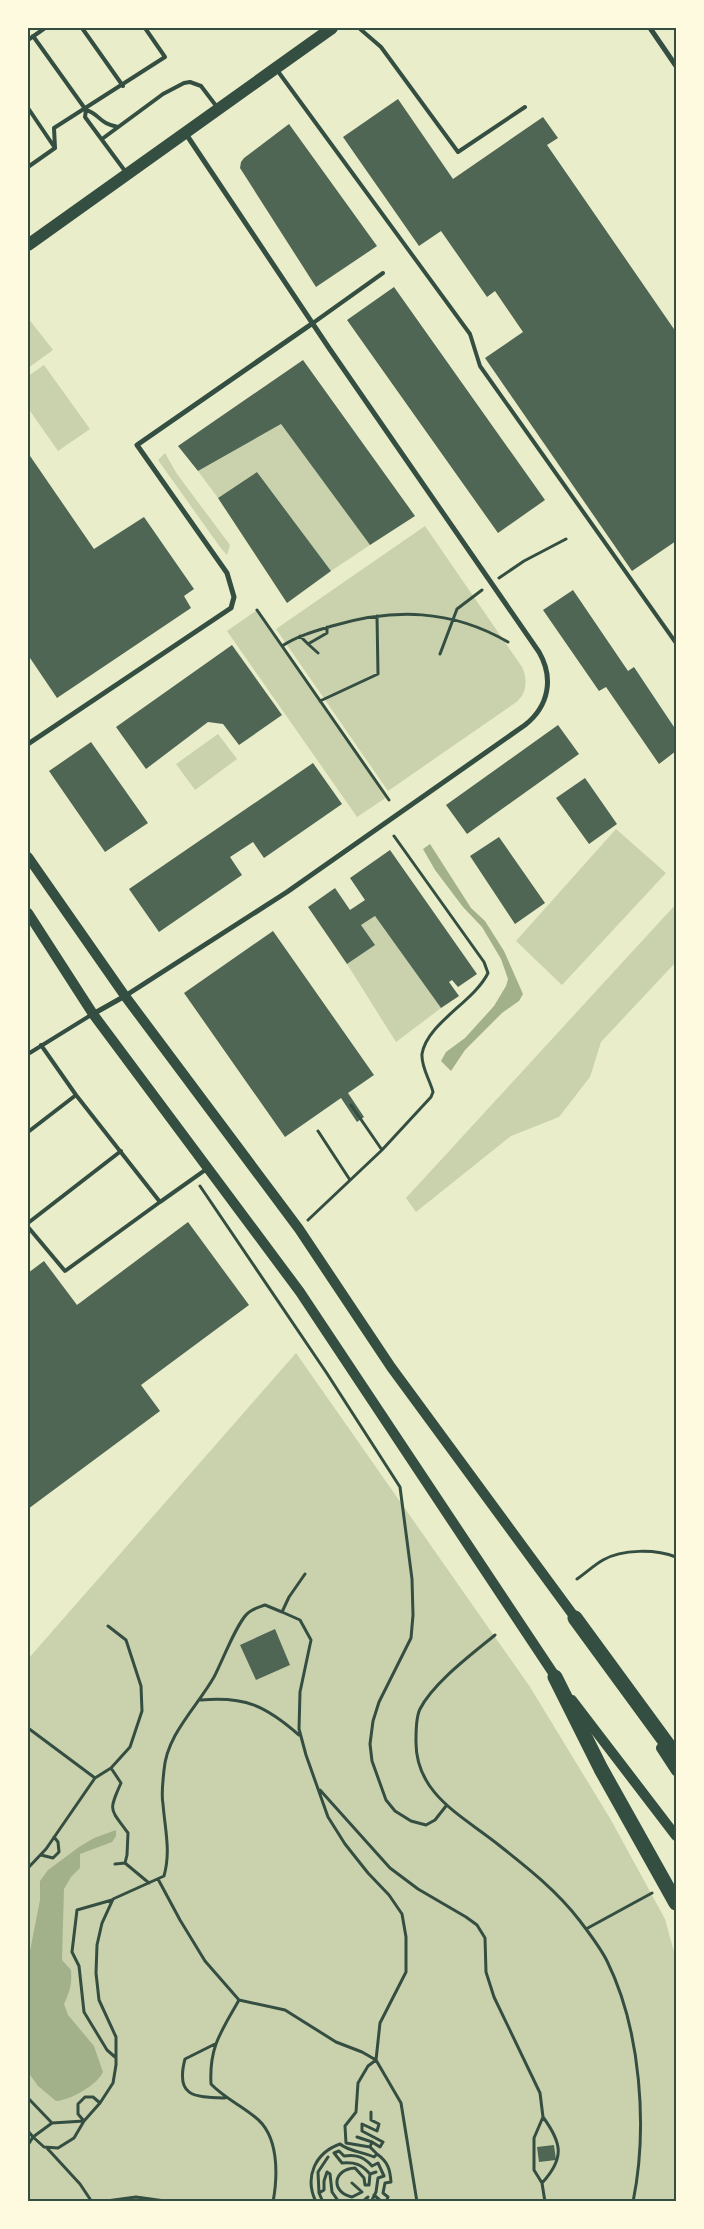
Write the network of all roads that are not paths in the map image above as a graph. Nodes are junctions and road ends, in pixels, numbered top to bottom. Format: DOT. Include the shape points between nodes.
graph roads {
  1 [pos="45,28"];
  2 [pos="82,28"];
  3 [pos="145,28"];
  4 [pos="332,28"];
  5 [pos="360,28"];
  6 [pos="650,28"];
  7 [pos="33,36"];
  8 [pos="28,40"];
  9 [pos="676,66"];
  10 [pos="276,68"];
  11 [pos="123,86"];
  12 [pos="525,107"];
  13 [pos="28,108"];
  14 [pos="218,109"];
  15 [pos="86,110"];
  16 [pos="118,127"];
  17 [pos="185,133"];
  18 [pos="102,139"];
  19 [pos="55,148"];
  20 [pos="28,167"];
  21 [pos="127,174"];
  22 [pos="28,245"];
  23 [pos="383,273"];
  24 [pos="313,323"];
  25 [pos="676,643"];
  26 [pos="28,744"];
  27 [pos="28,857"];
  28 [pos="28,913"];
  29 [pos="125,996"];
  30 [pos="93,1014"];
  31 [pos="41,1045"];
  32 [pos="28,1054"];
  33 [pos="76,1095"];
  34 [pos="28,1132"];
  35 [pos="121,1151"];
  36 [pos="208,1168"];
  37 [pos="160,1202"];
  38 [pos="28,1222"];
  39 [pos="28,1227"];
  40 [pos="575,1618"];
  41 [pos="555,1677"];
  42 [pos="676,1756"];
  43 [pos="676,1771"];
  44 [pos="676,1836"];
  45 [pos="676,1903"];
  1 -- 7 [label="lane"];
  2 -- 11 [label="lane"];
  3 -- 11 [label="lane" via="166,57"];
  4 -- 10 [label="main road"];
  5 -- 12 [label="lane" via="381,47 458,152"];
  6 -- 9 [label="street"];
  7 -- 8 [label="lane"];
  7 -- 15 [label="lane"];
  10 -- 14 [label="main road"];
  10 -- 25 [label="lane" via="470,334 480,366"];
  11 -- 15 [label="lane"];
  13 -- 19 [label="lane"];
  14 -- 16 [label="lane" via="201,86 184,83"];
  14 -- 17 [label="main road"];
  15 -- 16 [label="lane" via="93,112 104,124"];
  15 -- 18 [label="lane" via="85,117"];
  15 -- 19 [label="lane" via="54,128"];
  16 -- 18 [label="lane"];
  17 -- 21 [label="main road"];
  17 -- 24 [label="street"];
  18 -- 21 [label="lane"];
  19 -- 20 [label="lane"];
  21 -- 22 [label="main road"];
  23 -- 24 [label="lane"];
  24 -- 26 [label="street" via="136,445 227,573 234,596 231,608"];
  24 -- 29 [label="street" via="539,652 547,672 547,694 537,714 525,725 287,892"];
  27 -- 29 [label="main road"];
  28 -- 30 [label="main road"];
  29 -- 30 [label="street"];
  29 -- 40 [label="main road" via="299,1229 390,1367"];
  30 -- 31 [label="lane"];
  30 -- 36 [label="main road"];
  31 -- 32 [label="lane"];
  31 -- 33 [label="lane"];
  33 -- 34 [label="lane"];
  33 -- 35 [label="lane"];
  35 -- 37 [label="lane"];
  35 -- 38 [label="lane"];
  36 -- 37 [label="lane"];
  36 -- 41 [label="main road" via="300,1292"];
  37 -- 39 [label="lane" via="64,1271"];
  40 -- 42 [label="highway"];
  40 -- 43 [label="main road"];
  41 -- 44 [label="main road"];
  41 -- 45 [label="highway" via="601,1769"];
}
